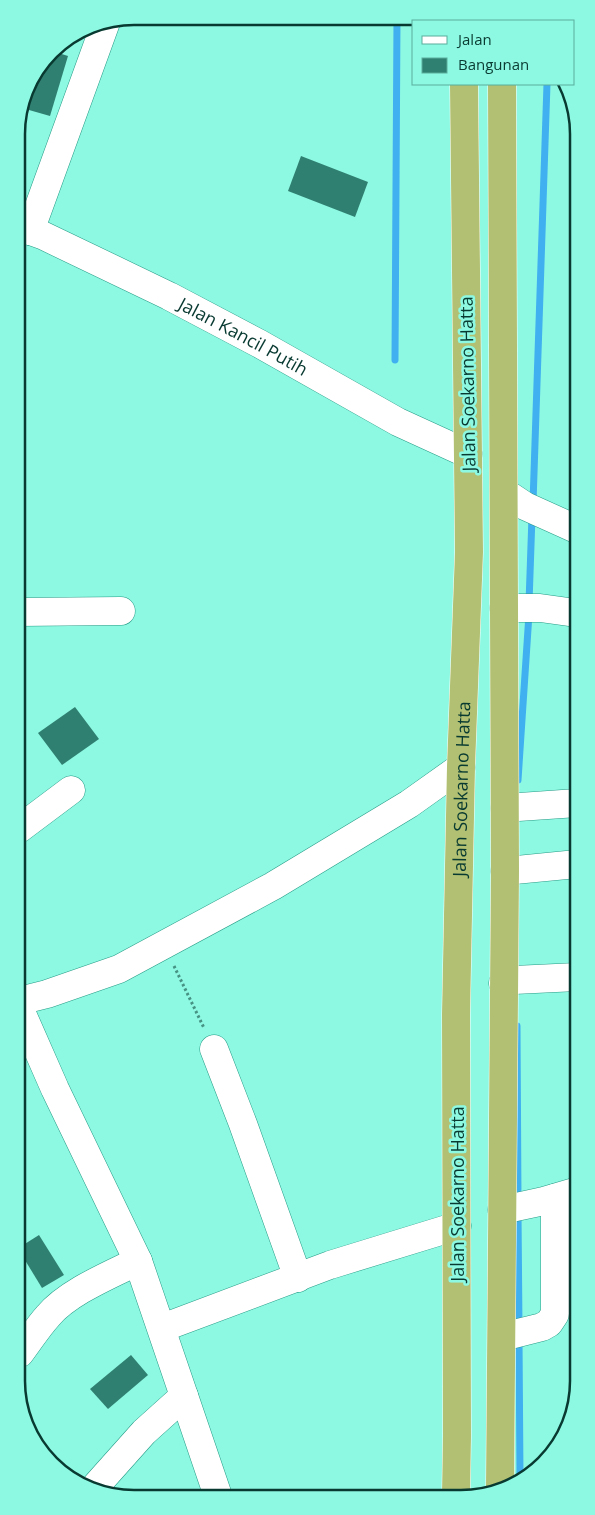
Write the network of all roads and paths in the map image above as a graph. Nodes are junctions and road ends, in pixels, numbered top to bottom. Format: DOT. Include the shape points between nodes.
graph roads {
  1 [pos="103,30"];
  2 [pos="464,85"];
  3 [pos="502,85"];
  4 [pos="25,223"];
  5 [pos="25,229"];
  6 [pos="468,454"];
  7 [pos="515,499"];
  8 [pos="570,526"];
  9 [pos="522,608"];
  10 [pos="121,611"];
  11 [pos="25,612"];
  12 [pos="570,612"];
  13 [pos="461,767"];
  14 [pos="71,790"];
  15 [pos="570,803"];
  16 [pos="505,808"];
  17 [pos="25,824"];
  18 [pos="570,865"];
  19 [pos="505,871"];
  20 [pos="164,945"];
  21 [pos="570,977"];
  22 [pos="514,981"];
  23 [pos="25,1009"];
  24 [pos="25,1024"];
  25 [pos="214,1049"];
  26 [pos="567,1194"];
  27 [pos="502,1210"];
  28 [pos="457,1226"];
  29 [pos="138,1261"];
  30 [pos="298,1278"];
  31 [pos="162,1328"];
  32 [pos="502,1337"];
  33 [pos="25,1346"];
  34 [pos="184,1396"];
  35 [pos="500,1483"];
  36 [pos="98,1484"];
  37 [pos="216,1490"];
  38 [pos="456,1490"];
  1 -- 4 [label="street"];
  2 -- 6 [label="highway, Jalan Soekarno Hatta"];
  3 -- 7 [label="highway, Jalan Soekarno Hatta"];
  5 -- 6 [label="street, Jalan Kancil Putih" via="170,296 398,422"];
  6 -- 13 [label="highway, Jalan Soekarno Hatta" via="469,552"];
  7 -- 8 [label="street"];
  7 -- 9 [label="highway, Jalan Soekarno Hatta"];
  9 -- 12 [label="street"];
  9 -- 16 [label="highway, Jalan Soekarno Hatta"];
  10 -- 11 [label="street"];
  13 -- 20 [label="street" via="409,804 273,886"];
  13 -- 28 [label="highway, Jalan Soekarno Hatta" via="456,1014"];
  14 -- 17 [label="street"];
  15 -- 16 [label="street"];
  16 -- 19 [label="highway, Jalan Soekarno Hatta"];
  18 -- 19 [label="street"];
  19 -- 22 [label="highway, Jalan Soekarno Hatta"];
  20 -- 23 [label="street" via="119,969 47,994"];
  20 -- 25 [label="path"];
  21 -- 22 [label="street"];
  22 -- 27 [label="highway, Jalan Soekarno Hatta"];
  24 -- 29 [label="street"];
  25 -- 30 [label="street"];
  26 -- 27 [label="street"];
  26 -- 32 [label="street" via="554,1314 542,1327"];
  27 -- 32 [label="highway, Jalan Soekarno Hatta"];
  28 -- 30 [label="street"];
  28 -- 38 [label="highway, Jalan Soekarno Hatta"];
  29 -- 31 [label="street"];
  29 -- 33 [label="street" via="63,1302 48,1315"];
  30 -- 31 [label="street"];
  31 -- 34 [label="street"];
  32 -- 35 [label="highway, Jalan Soekarno Hatta"];
  34 -- 36 [label="street" via="144,1432"];
  34 -- 37 [label="street"];
}
